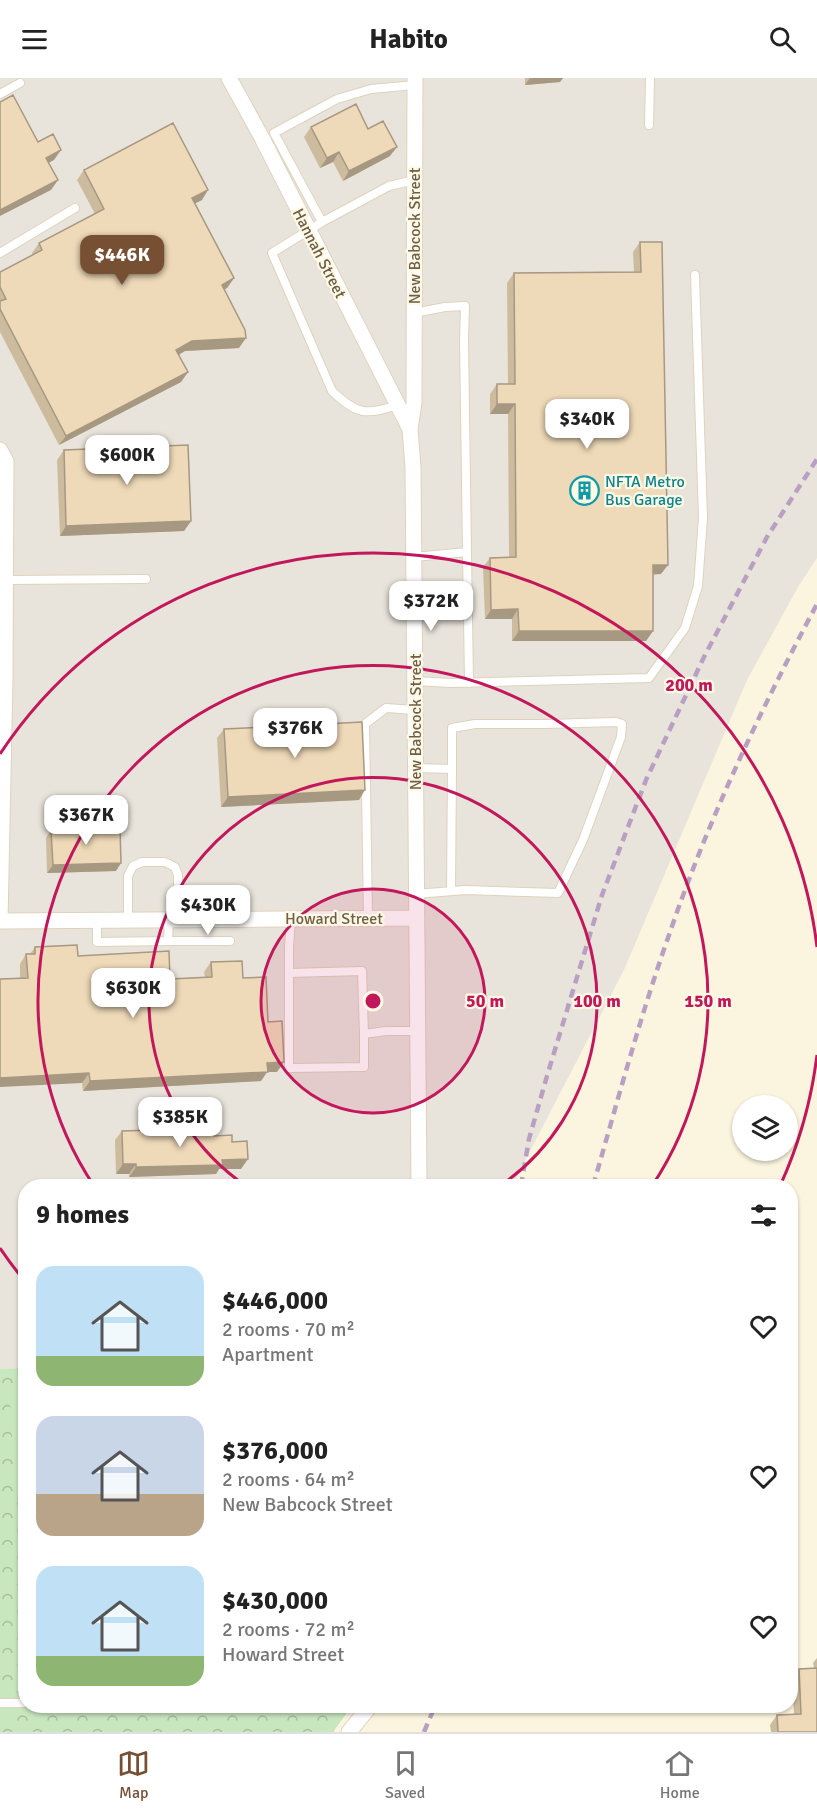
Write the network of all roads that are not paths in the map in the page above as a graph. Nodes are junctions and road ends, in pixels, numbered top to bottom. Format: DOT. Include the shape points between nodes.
graph roads {
  1 [pos="228,78"];
  2 [pos="650,78"];
  3 [pos="415,81"];
  4 [pos="20,83"];
  5 [pos="0,94"];
  6 [pos="649,125"];
  7 [pos="268,135"];
  8 [pos="414,180"];
  9 [pos="75,208"];
  10 [pos="315,226"];
  11 [pos="0,253"];
  12 [pos="695,275"];
  13 [pos="414,313"];
  14 [pos="397,405"];
  15 [pos="410,429"];
  16 [pos="0,450"];
  17 [pos="467,552"];
  18 [pos="414,557"];
  19 [pos="146,579"];
  20 [pos="5,580"];
  21 [pos="3,620"];
  22 [pos="2,678"];
  23 [pos="415,681"];
  24 [pos="469,683"];
  25 [pos="415,710"];
  26 [pos="415,768"];
  27 [pos="452,769"];
  28 [pos="2,776"];
  29 [pos="1,833"];
  30 [pos="451,891"];
  31 [pos="417,894"];
  32 [pos="368,918"];
  33 [pos="417,918"];
  34 [pos="291,919"];
  35 [pos="97,920"];
  36 [pos="128,920"];
  37 [pos="173,920"];
  38 [pos="0,921"];
  39 [pos="168,941"];
  40 [pos="230,941"];
  41 [pos="289,973"];
  42 [pos="418,1031"];
  43 [pos="364,1034"];
  44 [pos="419,1179"];
  45 [pos="0,1703"];
  46 [pos="18,1703"];
  47 [pos="364,1713"];
  48 [pos="349,1732"];
  1 -- 7 [label="street, Hannah Street"];
  2 -- 6 [label="lane"];
  3 -- 7 [label="lane" via="371,88 337,99"];
  3 -- 8 [label="street, New Babcock Street"];
  4 -- 5 [label="lane"];
  7 -- 10 [label="street, Hannah Street"];
  8 -- 10 [label="lane" via="389,186"];
  8 -- 13 [label="street, New Babcock Street"];
  9 -- 11 [label="lane"];
  10 -- 14 [label="street, Hannah Street"];
  10 -- 14 [label="lane" via="272,253 332,391 348,406 364,412"];
  12 -- 24 [label="lane" via="703,518 698,586 685,628 649,678"];
  13 -- 15 [label="street, New Babcock Street" via="414,403"];
  13 -- 17 [label="lane" via="465,306"];
  14 -- 15 [label="street, Hannah Street"];
  15 -- 18 [label="street, New Babcock Street"];
  16 -- 20 [label="street" via="6,461"];
  17 -- 18 [label="lane"];
  17 -- 24 [label="lane"];
  18 -- 23 [label="street, New Babcock Street"];
  19 -- 20 [label="lane"];
  20 -- 21 [label="street"];
  21 -- 22 [label="street"];
  22 -- 28 [label="street"];
  23 -- 24 [label="lane"];
  23 -- 25 [label="street, New Babcock Street"];
  25 -- 26 [label="street, New Babcock Street"];
  25 -- 32 [label="lane" via="386,708 365,724"];
  26 -- 27 [label="lane"];
  26 -- 31 [label="street, New Babcock Street"];
  27 -- 30 [label="lane"];
  27 -- 30 [label="lane" via="453,728 475,724 622,724 621,737 583,840 558,893"];
  28 -- 29 [label="street"];
  29 -- 38 [label="street"];
  30 -- 31 [label="lane"];
  31 -- 33 [label="street, New Babcock Street"];
  32 -- 33 [label="street, Howard Street"];
  32 -- 34 [label="street, Howard Street"];
  33 -- 42 [label="street, New Babcock Street"];
  34 -- 37 [label="street, Howard Street"];
  34 -- 41 [label="lane"];
  35 -- 36 [label="street, Howard Street"];
  35 -- 38 [label="street, Howard Street"];
  35 -- 39 [label="lane" via="97,942"];
  36 -- 37 [label="street, Howard Street"];
  36 -- 37 [label="lane" via="128,876 132,866 165,862 175,867 178,875"];
  37 -- 39 [label="lane"];
  39 -- 40 [label="lane"];
  41 -- 43 [label="lane" via="362,971"];
  41 -- 43 [label="lane" via="289,1068 364,1067"];
  42 -- 43 [label="lane"];
  42 -- 44 [label="street, New Babcock Street"];
  45 -- 46 [label="lane"];
  47 -- 48 [label="street"];
}
